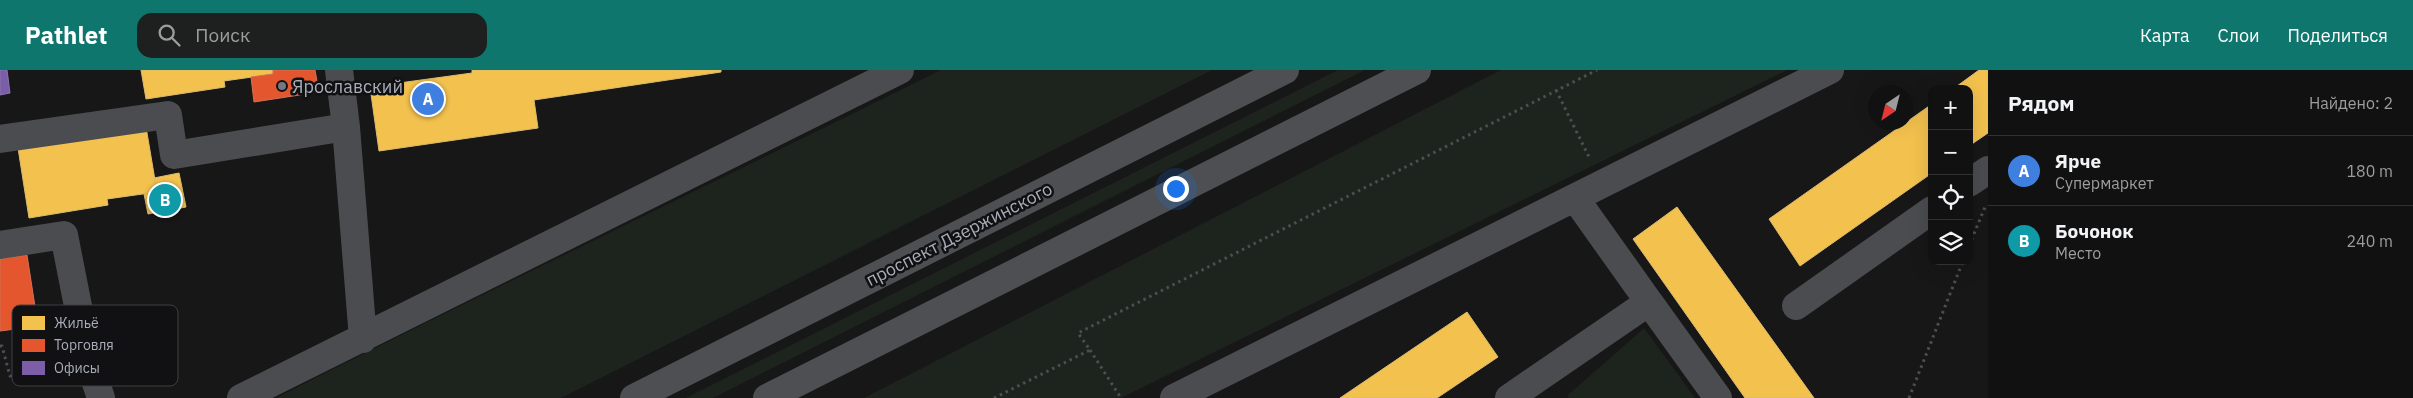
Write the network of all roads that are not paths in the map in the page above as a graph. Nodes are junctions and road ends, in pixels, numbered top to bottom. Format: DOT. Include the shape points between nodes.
graph roads {
  1 [pos="339,70"];
  2 [pos="900,70"];
  3 [pos="1285,70"];
  4 [pos="1417,70"];
  5 [pos="1830,70"];
  6 [pos="346,127"];
  7 [pos="0,139"];
  8 [pos="1988,170"];
  9 [pos="1973,181"];
  10 [pos="1575,198"];
  11 [pos="1928,213"];
  12 [pos="0,245"];
  13 [pos="1650,302"];
  14 [pos="78,305"];
  15 [pos="1796,306"];
  16 [pos="363,339"];
  17 [pos="97,386"];
  18 [pos="101,398"];
  19 [pos="241,398"];
  20 [pos="634,398"];
  21 [pos="768,398"];
  22 [pos="1174,398"];
  23 [pos="1509,398"];
  24 [pos="1718,398"];
  1 -- 6 [label="street"];
  2 -- 16 [label="street"];
  3 -- 20 [label="main road, проспект Дзержинского"];
  4 -- 21 [label="main road"];
  5 -- 10 [label="street"];
  6 -- 7 [label="street" via="174,155 168,115"];
  6 -- 16 [label="street"];
  8 -- 9 [label="street"];
  10 -- 13 [label="street"];
  10 -- 22 [label="street"];
  11 -- 15 [label="street"];
  12 -- 14 [label="street" via="64,235"];
  13 -- 23 [label="street"];
  13 -- 24 [label="street"];
  16 -- 19 [label="street"];
  17 -- 18 [label="street"];
}
